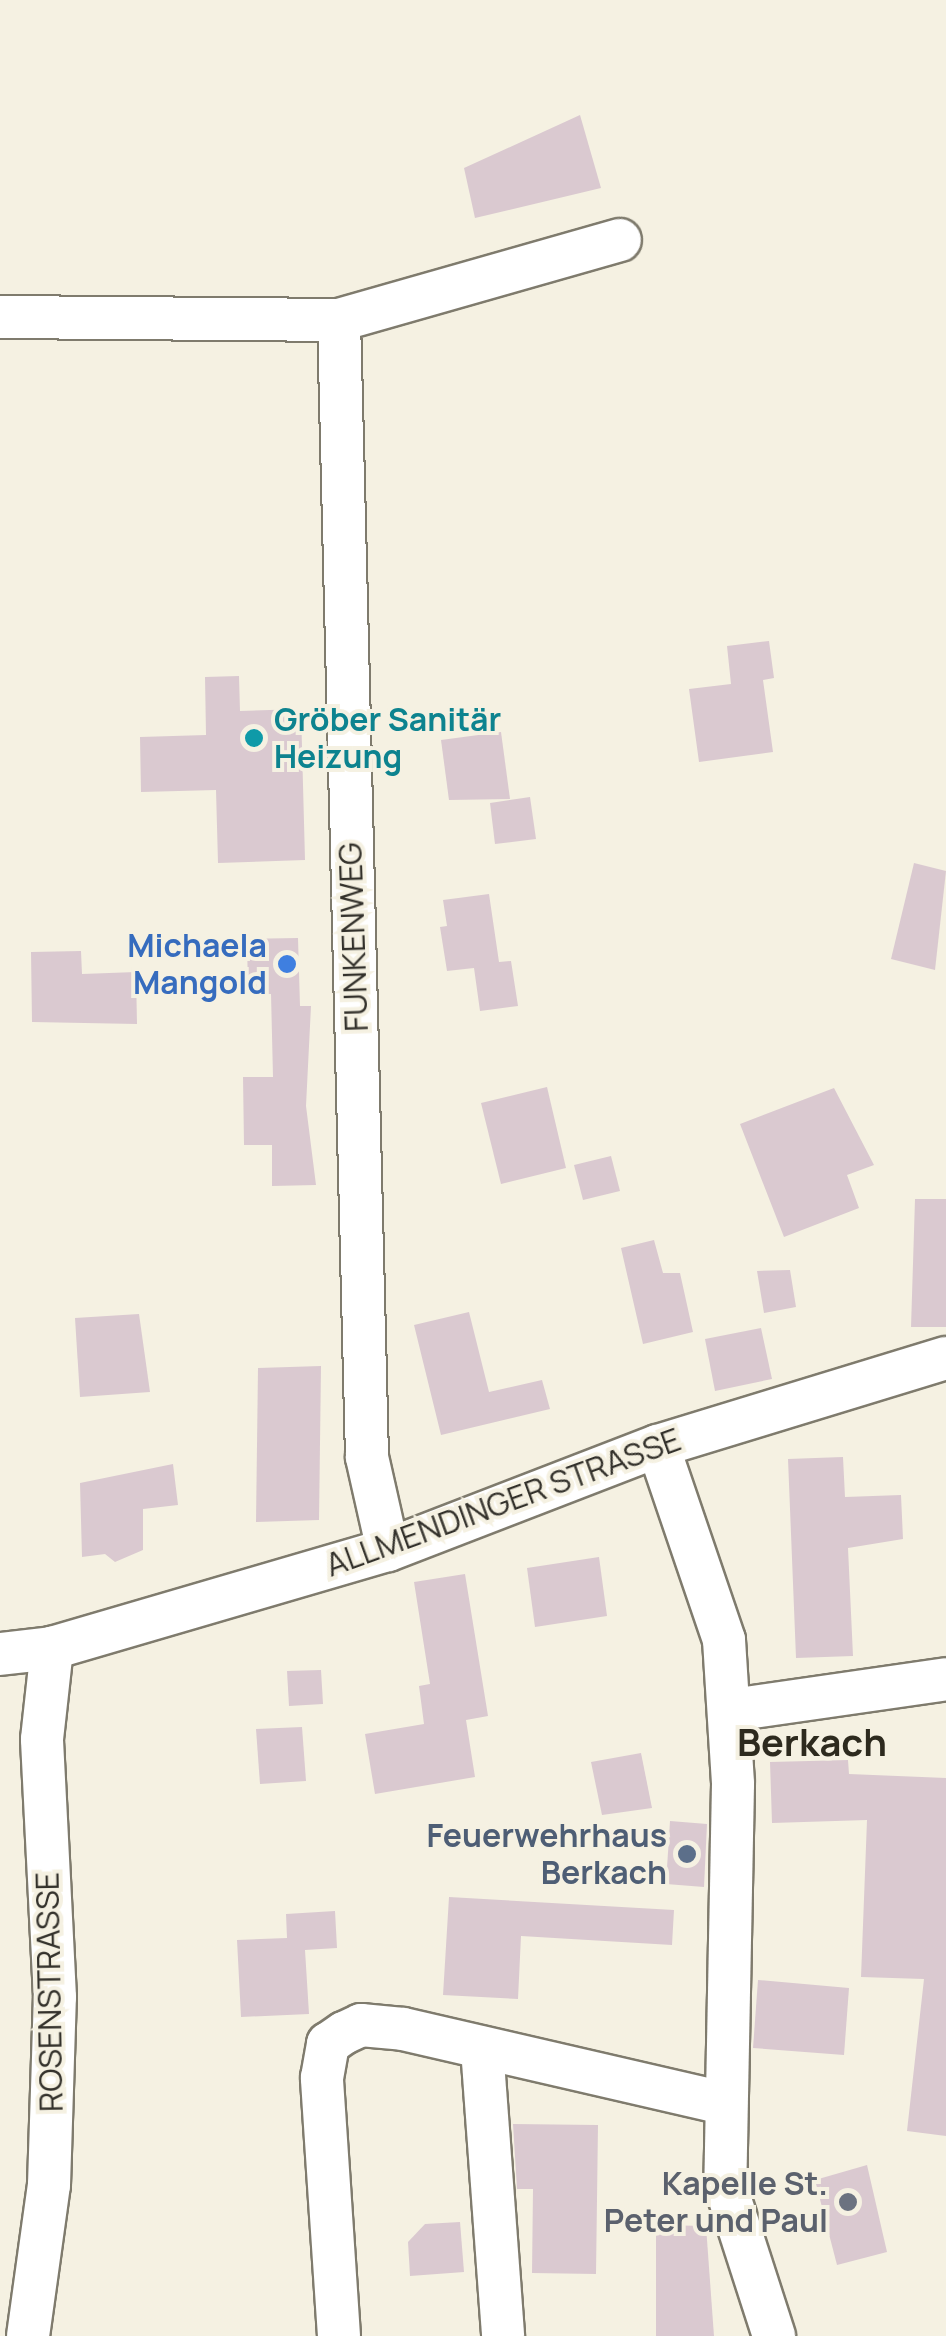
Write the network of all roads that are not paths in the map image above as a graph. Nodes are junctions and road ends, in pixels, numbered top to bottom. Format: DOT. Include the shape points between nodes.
graph roads {
  1 [pos="620,240"];
  2 [pos="0,317"];
  3 [pos="339,320"];
  4 [pos="946,1358"];
  5 [pos="658,1446"];
  6 [pos="388,1550"];
  7 [pos="52,1648"];
  8 [pos="0,1654"];
  9 [pos="946,1679"];
  10 [pos="732,1710"];
  11 [pos="482,2048"];
  12 [pos="724,2103"];
  13 [pos="28,2336"];
  14 [pos="340,2336"];
  15 [pos="504,2336"];
  16 [pos="774,2336"];
  1 -- 3 [label="street"];
  2 -- 3 [label="street"];
  3 -- 6 [label="street, FUNKENWEG" via="367,1457"];
  4 -- 5 [label="street, ALLMENDINGER STRASSE"];
  5 -- 6 [label="street, ALLMENDINGER STRASSE"];
  5 -- 10 [label="street" via="724,1640"];
  6 -- 7 [label="street, ALLMENDINGER STRASSE"];
  7 -- 8 [label="street, ALLMENDINGER STRASSE"];
  7 -- 13 [label="street, ROSENSTRASSE" via="42,1739 54,1996 50,2166"];
  9 -- 10 [label="street"];
  10 -- 12 [label="street"];
  11 -- 12 [label="street"];
  11 -- 14 [label="street" via="360,2025 328,2044 322,2078"];
  11 -- 15 [label="street"];
  12 -- 16 [label="street" via="725,2184"];
}
